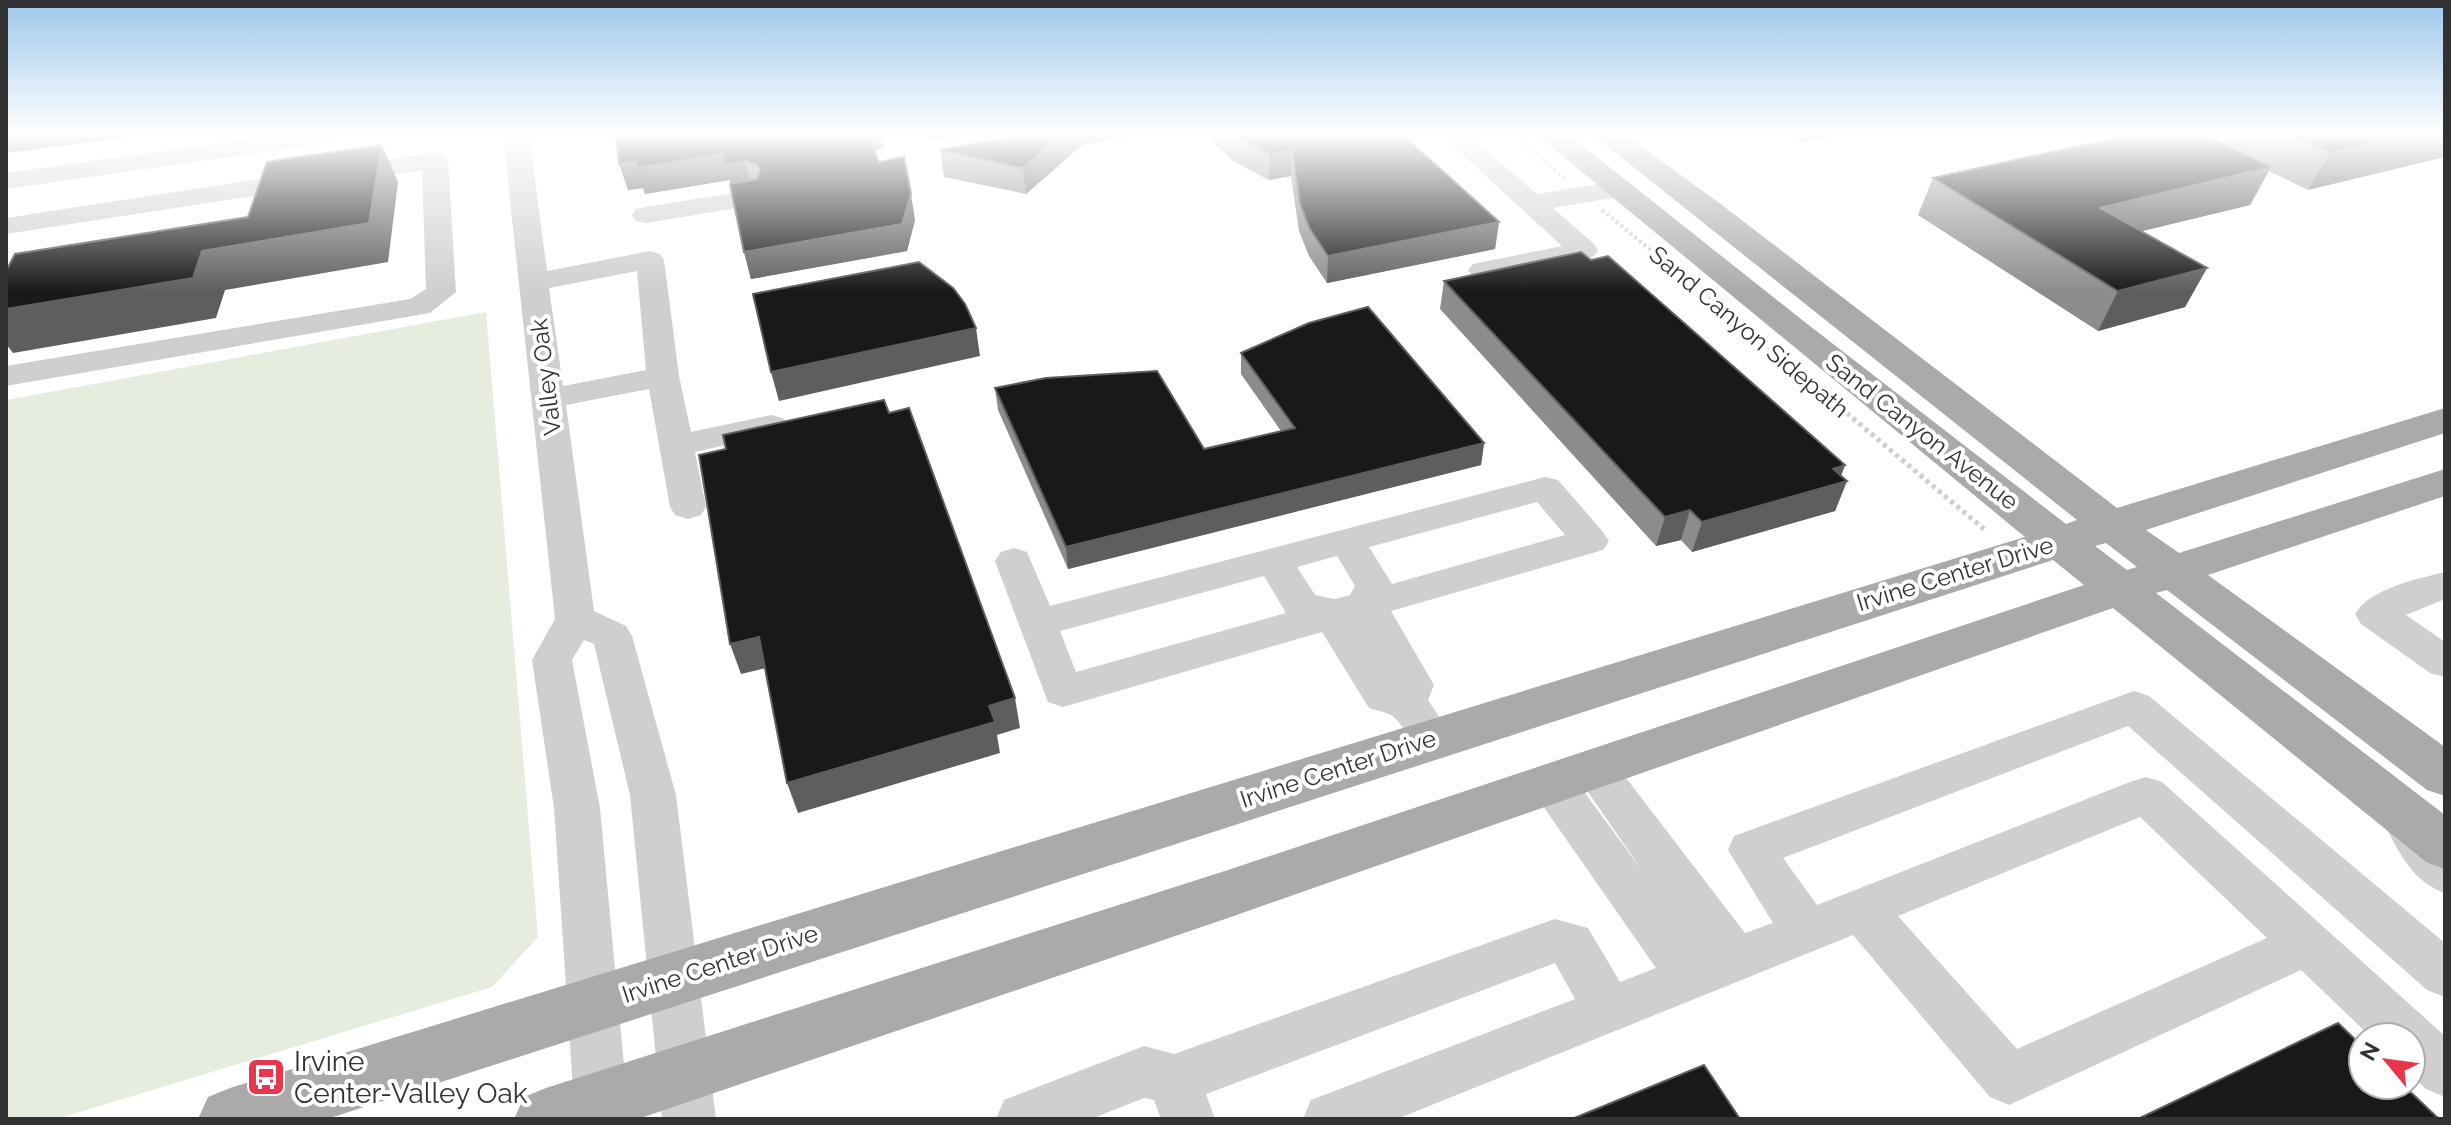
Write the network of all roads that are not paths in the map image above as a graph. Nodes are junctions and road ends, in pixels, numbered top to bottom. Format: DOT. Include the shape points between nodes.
graph roads {
  1 [pos="249,188"];
  2 [pos="304,188"];
  3 [pos="436,188"];
  4 [pos="523,188"];
  5 [pos="1514,188"];
  6 [pos="1597,188"];
  7 [pos="1678,188"];
  8 [pos="1601,192"];
  9 [pos="751,198"];
  10 [pos="245,200"];
  11 [pos="1532,203"];
  12 [pos="6,226"];
  13 [pos="650,260"];
  14 [pos="1483,270"];
  15 [pos="535,282"];
  16 [pos="6,376"];
  17 [pos="663,376"];
  18 [pos="548,399"];
  19 [pos="809,417"];
  20 [pos="2445,420"];
  21 [pos="676,446"];
  22 [pos="2445,482"];
  23 [pos="688,507"];
  24 [pos="2112,526"];
  25 [pos="2061,540"];
  26 [pos="1346,541"];
  27 [pos="1273,560"];
  28 [pos="1014,561"];
  29 [pos="2173,571"];
  30 [pos="2445,585"];
  31 [pos="2123,589"];
  32 [pos="1348,607"];
  33 [pos="575,619"];
  34 [pos="1038,623"];
  35 [pos="2445,662"];
  36 [pos="1419,720"];
  37 [pos="2205,768"];
  38 [pos="2445,775"];
  39 [pos="1573,776"];
  40 [pos="2146,795"];
  41 [pos="2400,810"];
  42 [pos="2445,846"];
  43 [pos="2445,873"];
  44 [pos="1861,909"];
  45 [pos="1807,932"];
  46 [pos="2307,944"];
  47 [pos="1713,968"];
  48 [pos="2445,974"];
  49 [pos="671,978"];
  50 [pos="591,1006"];
  51 [pos="1609,1010"];
  52 [pos="2391,1021"];
  53 [pos="2427,1054"];
  54 [pos="2445,1071"];
  55 [pos="686,1096"];
  56 [pos="1181,1099"];
  57 [pos="583,1113"];
  58 [pos="230,1119"];
  59 [pos="1023,1119"];
  60 [pos="1330,1119"];
  1 -- 10 [label="street"];
  2 -- 10 [label="street"];
  3 -- 16 [label="street" via="441,292 419,307"];
  4 -- 15 [label="street, Valley Oak"];
  5 -- 11 [label="street"];
  6 -- 8 [label="main road, Sand Canyon Avenue"];
  7 -- 24 [label="main road, Sand Canyon Avenue"];
  8 -- 11 [label="street"];
  8 -- 25 [label="main road, Sand Canyon Avenue" via="1800,337"];
  9 -- 13 [label="street" via="646,208"];
  10 -- 12 [label="street"];
  11 -- 14 [label="street" via="1584,250"];
  13 -- 15 [label="street"];
  13 -- 17 [label="street"];
  15 -- 18 [label="street, Valley Oak"];
  17 -- 18 [label="street"];
  17 -- 21 [label="street"];
  18 -- 33 [label="street, Valley Oak"];
  19 -- 21 [label="street"];
  20 -- 24 [label="main road, Irvine Center Drive"];
  21 -- 23 [label="street"];
  22 -- 29 [label="main road"];
  24 -- 25 [label="main road, Irvine Center Drive"];
  24 -- 29 [label="main road, Sand Canyon Avenue"];
  25 -- 31 [label="main road, Sand Canyon Avenue"];
  25 -- 36 [label="main road, Irvine Center Drive"];
  26 -- 27 [label="street"];
  26 -- 32 [label="street" via="1374,586"];
  26 -- 32 [label="street" via="1545,488 1590,541"];
  27 -- 32 [label="street" via="1302,606"];
  27 -- 34 [label="street"];
  28 -- 34 [label="street"];
  29 -- 31 [label="main road"];
  29 -- 38 [label="main road, Sand Canyon Avenue"];
  30 -- 35 [label="street" via="2375,614"];
  31 -- 39 [label="main road"];
  31 -- 41 [label="main road, Sand Canyon Avenue"];
  32 -- 34 [label="street" via="1063,691"];
  32 -- 36 [label="street" via="1384,697"];
  33 -- 49 [label="street" via="612,636 653,795"];
  33 -- 50 [label="street" via="552,660 577,808"];
  36 -- 49 [label="main road, Irvine Center Drive"];
  37 -- 40 [label="street"];
  37 -- 45 [label="street" via="2134,707 1751,850"];
  37 -- 48 [label="street"];
  39 -- 47 [label="street"];
  39 -- 55 [label="main road" via="1213,899"];
  40 -- 44 [label="street"];
  40 -- 46 [label="street"];
  41 -- 42 [label="main road, Sand Canyon Avenue"];
  41 -- 43 [label="street" via="2430,860"];
  44 -- 45 [label="street"];
  44 -- 46 [label="street" via="2009,1079"];
  45 -- 47 [label="street"];
  46 -- 52 [label="street"];
  47 -- 51 [label="street"];
  49 -- 50 [label="main road, Irvine Center Drive"];
  49 -- 55 [label="street"];
  50 -- 57 [label="street"];
  50 -- 58 [label="main road, Irvine Center Drive"];
  51 -- 56 [label="street" via="1570,944 1555,941"];
  51 -- 60 [label="street"];
  53 -- 54 [label="street"];
  55 -- 57 [label="main road"];
  56 -- 59 [label="street" via="1144,1072"];
}
